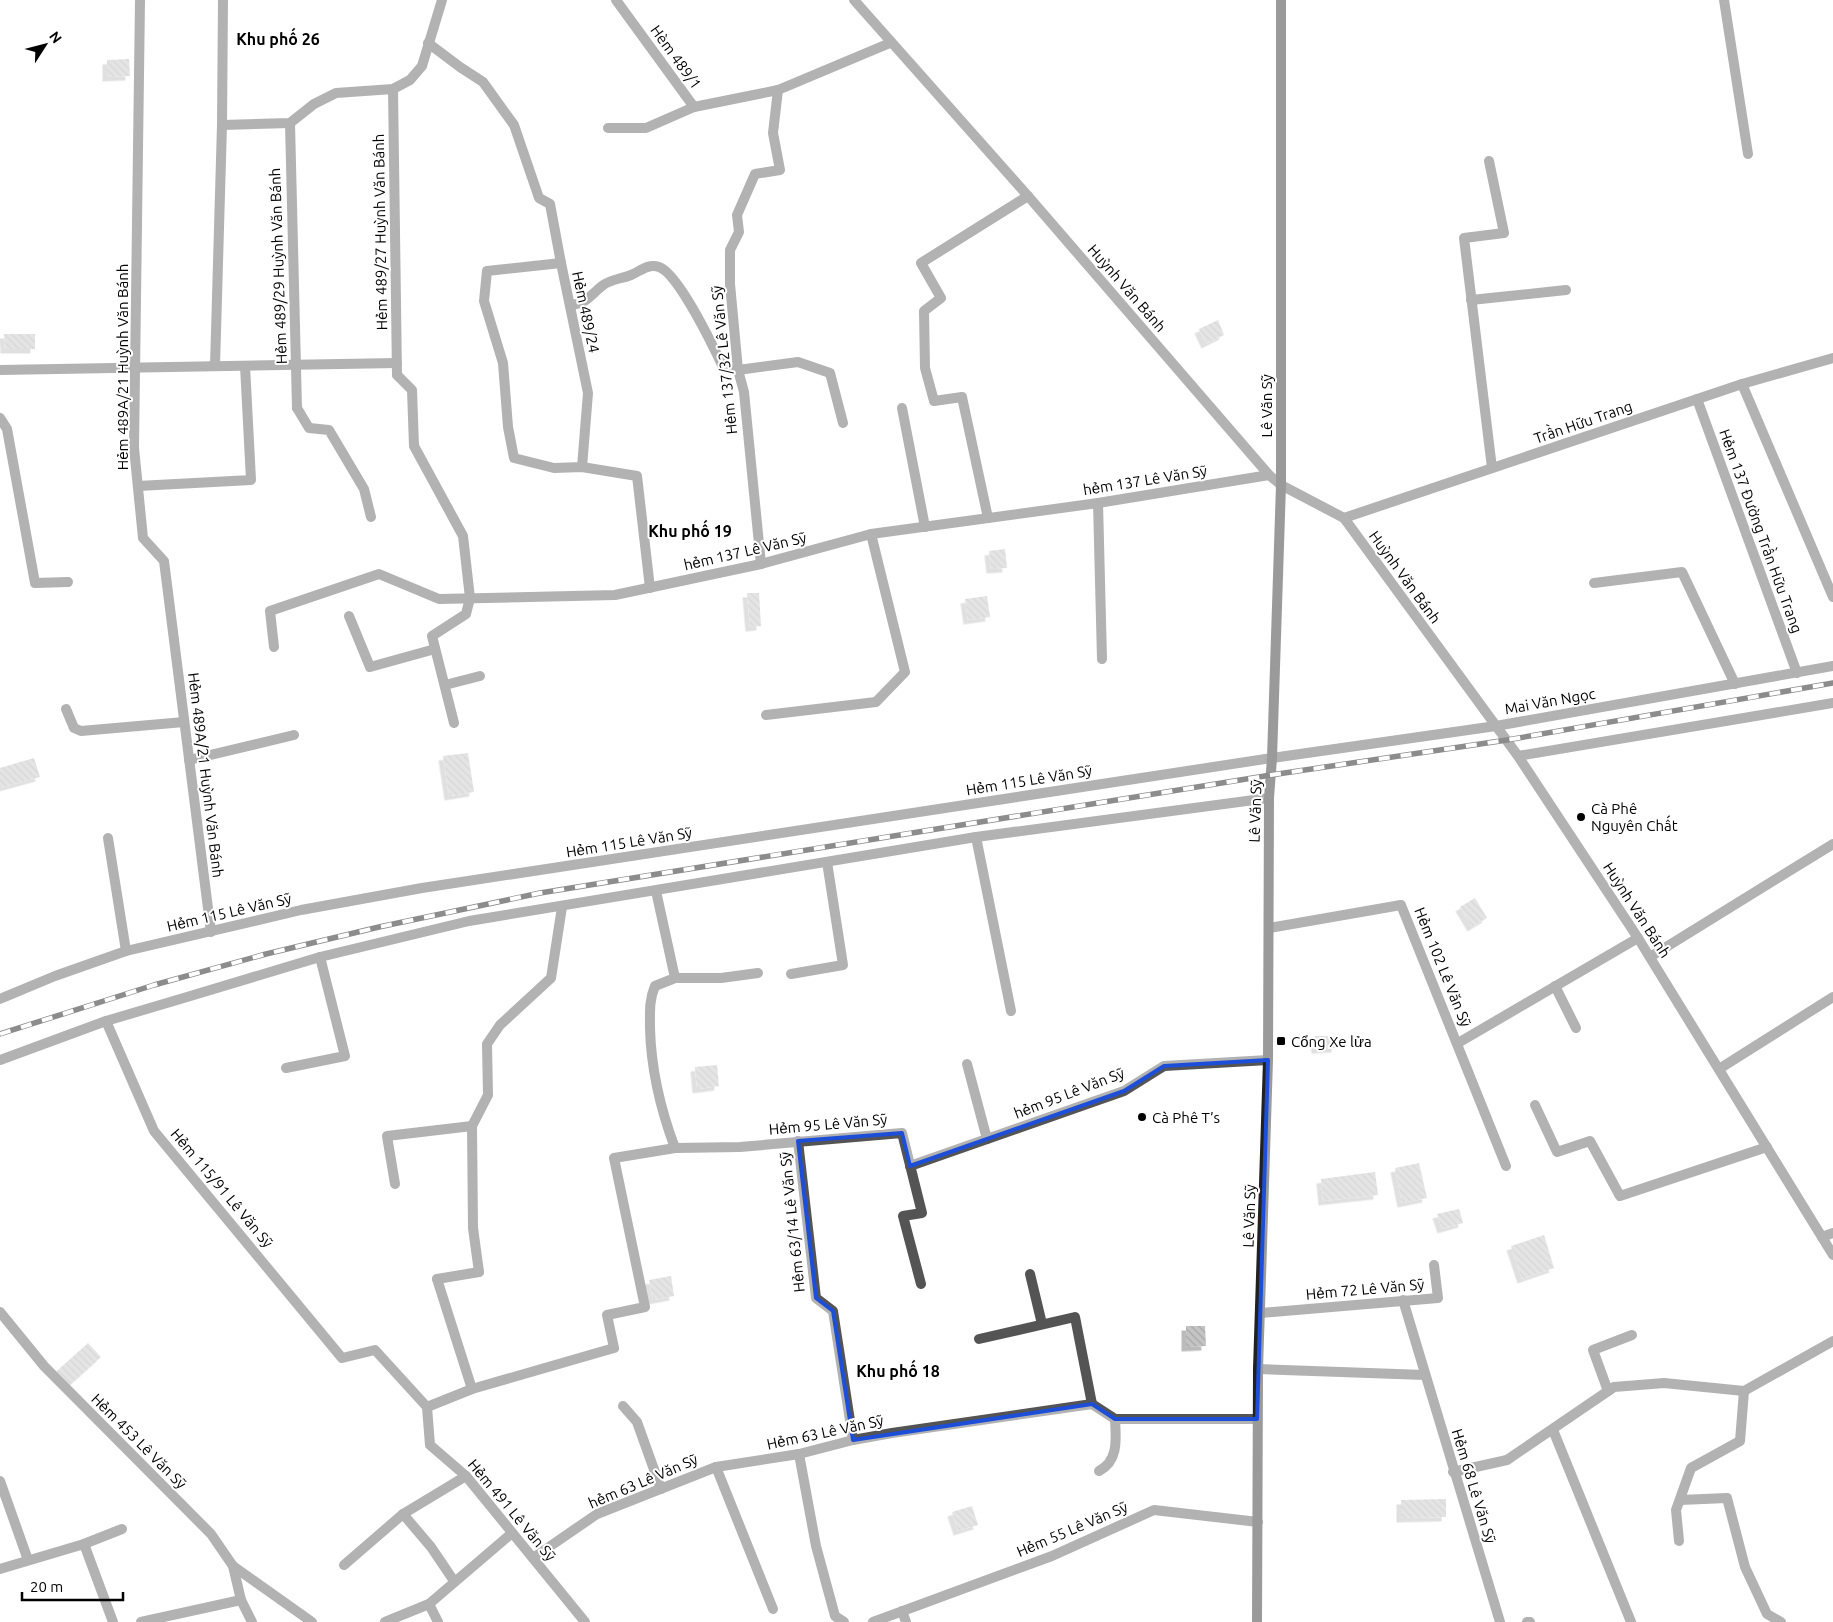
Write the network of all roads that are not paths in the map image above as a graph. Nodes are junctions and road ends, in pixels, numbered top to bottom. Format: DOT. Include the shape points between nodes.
graph roads {
  1 [pos="140,0"];
  2 [pos="223,0"];
  3 [pos="442,0"];
  4 [pos="616,0"];
  5 [pos="854,0"];
  6 [pos="1281,0"];
  7 [pos="1724,0"];
  8 [pos="428,43"];
  9 [pos="890,43"];
  10 [pos="393,89"];
  11 [pos="778,90"];
  12 [pos="694,107"];
  13 [pos="290,124"];
  14 [pos="222,126"];
  15 [pos="608,128"];
  16 [pos="1748,154"];
  17 [pos="1489,161"];
  18 [pos="1028,196"];
  19 [pos="561,263"];
  20 [pos="1566,290"];
  21 [pos="1471,300"];
  22 [pos="570,305"];
  23 [pos="1833,358"];
  24 [pos="397,363"];
  25 [pos="296,365"];
  26 [pos="215,366"];
  27 [pos="245,366"];
  28 [pos="135,368"];
  29 [pos="0,370"];
  30 [pos="738,370"];
  31 [pos="1742,384"];
  32 [pos="1697,399"];
  33 [pos="902,408"];
  34 [pos="0,418"];
  35 [pos="843,423"];
  36 [pos="582,467"];
  37 [pos="1492,468"];
  38 [pos="1269,475"];
  39 [pos="1281,485"];
  40 [pos="138,486"];
  41 [pos="1098,503"];
  42 [pos="371,517"];
  43 [pos="988,518"];
  44 [pos="1344,518"];
  45 [pos="925,527"];
  46 [pos="871,534"];
  47 [pos="761,564"];
  48 [pos="68,582"];
  49 [pos="1594,583"];
  50 [pos="650,588"];
  51 [pos="1833,596"];
  52 [pos="470,598"];
  53 [pos="349,616"];
  54 [pos="274,647"];
  55 [pos="435,649"];
  56 [pos="1102,659"];
  57 [pos="1833,666"];
  58 [pos="1797,673"];
  59 [pos="480,676"];
  60 [pos="1735,684"];
  61 [pos="445,685"];
  62 [pos="1833,703"];
  63 [pos="66,709"];
  64 [pos="766,715"];
  65 [pos="184,722"];
  66 [pos="454,723"];
  67 [pos="1496,726"];
  68 [pos="294,735"];
  69 [pos="1518,756"];
  70 [pos="1272,758"];
  71 [pos="189,760"];
  72 [pos="1268,798"];
  73 [pos="976,837"];
  74 [pos="108,838"];
  75 [pos="1833,844"];
  76 [pos="827,862"];
  77 [pos="656,891"];
  78 [pos="562,907"];
  79 [pos="1269,928"];
  80 [pos="211,932"];
  81 [pos="1638,938"];
  82 [pos="126,951"];
  83 [pos="1650,957"];
  84 [pos="320,958"];
  85 [pos="758,973"];
  86 [pos="790,974"];
  87 [pos="675,978"];
  88 [pos="1555,986"];
  89 [pos="1833,997"];
  90 [pos="0,999"];
  91 [pos="1011,1010"];
  92 [pos="106,1021"];
  93 [pos="1576,1028"];
  94 [pos="1458,1043"];
  95 [pos="0,1060"];
  96 [pos="1268,1060"];
  97 [pos="967,1064"];
  98 [pos="286,1068"];
  99 [pos="1719,1069"];
  100 [pos="1535,1105"];
  101 [pos="472,1126"];
  102 [pos="987,1139"];
  103 [pos="798,1141"];
  104 [pos="1767,1147"];
  105 [pos="675,1148"];
  106 [pos="910,1166"];
  107 [pos="1506,1166"];
  108 [pos="395,1184"];
  109 [pos="1833,1233"];
  110 [pos="1822,1237"];
  111 [pos="1833,1255"];
  112 [pos="1434,1265"];
  113 [pos="1030,1274"];
  114 [pos="921,1284"];
  115 [pos="1403,1300"];
  116 [pos="0,1312"];
  117 [pos="1261,1313"];
  118 [pos="1042,1324"];
  119 [pos="1632,1335"];
  120 [pos="979,1339"];
  121 [pos="1833,1341"];
  122 [pos="1258,1369"];
  123 [pos="1425,1375"];
  124 [pos="472,1389"];
  125 [pos="1608,1391"];
  126 [pos="1744,1391"];
  127 [pos="1092,1404"];
  128 [pos="623,1406"];
  129 [pos="427,1407"];
  130 [pos="1115,1419"];
  131 [pos="1257,1419"];
  132 [pos="1553,1430"];
  133 [pos="853,1440"];
  134 [pos="799,1454"];
  135 [pos="716,1467"];
  136 [pos="1099,1471"];
  137 [pos="1453,1472"];
  138 [pos="466,1476"];
  139 [pos="0,1481"];
  140 [pos="661,1489"];
  141 [pos="1680,1500"];
  142 [pos="403,1514"];
  143 [pos="1258,1522"];
  144 [pos="122,1529"];
  145 [pos="512,1533"];
  146 [pos="1679,1541"];
  147 [pos="84,1544"];
  148 [pos="533,1558"];
  149 [pos="28,1560"];
  150 [pos="344,1565"];
  151 [pos="233,1566"];
  152 [pos="0,1569"];
  153 [pos="454,1581"];
  154 [pos="241,1600"];
  155 [pos="430,1604"];
  156 [pos="773,1610"];
  157 [pos="902,1611"];
  158 [pos="113,1622"];
  159 [pos="140,1622"];
  160 [pos="252,1622"];
  161 [pos="312,1622"];
  162 [pos="385,1622"];
  163 [pos="438,1622"];
  164 [pos="585,1622"];
  165 [pos="844,1622"];
  166 [pos="873,1622"];
  167 [pos="906,1622"];
  168 [pos="1257,1622"];
  169 [pos="1500,1622"];
  170 [pos="1631,1622"];
  171 [pos="1781,1622"];
  1 -- 28 [label="street, Hẻm 489A/21 Huỳnh Văn Bánh"];
  2 -- 14 [label="street"];
  3 -- 8 [label="street"];
  4 -- 12 [label="street, Hèm 489/1"];
  5 -- 9 [label="street, Huỳnh Văn Bánh"];
  6 -- 39 [label="main road, Lê Văn Sỹ"];
  7 -- 16 [label="street"];
  8 -- 10 [label="street" via="422,66 410,80"];
  8 -- 19 [label="street, Hẻm 489/24" via="483,82 514,125 539,198 550,204"];
  9 -- 11 [label="street"];
  9 -- 18 [label="street, Huỳnh Văn Bánh"];
  10 -- 13 [label="street" via="336,93 314,104"];
  10 -- 24 [label="street, Hẻm 489/27 Huỳnh Văn Bánh"];
  11 -- 12 [label="street"];
  11 -- 30 [label="street, Hẻm 137/32 Lê Văn Sỹ" via="773,133 780,170 755,174 737,215 739,232 730,250"];
  12 -- 15 [label="street" via="646,128"];
  13 -- 14 [label="street"];
  13 -- 25 [label="street, Hẻm 489/29 Huỳnh Văn Bánh"];
  14 -- 26 [label="street"];
  17 -- 21 [label="street" via="1504,233 1464,238"];
  18 -- 38 [label="street, Huỳnh Văn Bánh"];
  18 -- 43 [label="street" via="922,263 941,298 924,311 925,368 934,401 962,398"];
  19 -- 22 [label="street, Hẻm 489/24"];
  19 -- 36 [label="street" via="487,271 484,301 503,363 514,458 554,468"];
  20 -- 21 [label="street"];
  21 -- 37 [label="street"];
  22 -- 30 [label="street" via="586,302 601,286 621,277 646,267 659,266 667,272 699,319 724,367"];
  22 -- 36 [label="street, Hẻm 489/24" via="588,393"];
  23 -- 31 [label="street, Trần Hữu Trang"];
  24 -- 25 [label="street"];
  24 -- 52 [label="street, Hẻm 489/27 Huỳnh Văn Bánh" via="397,375 412,390 414,446 463,536"];
  25 -- 27 [label="street"];
  25 -- 42 [label="street, Hẻm 489/29 Huỳnh Văn Bánh" via="297,408 309,428 329,430 364,489"];
  26 -- 27 [label="street"];
  26 -- 28 [label="street"];
  27 -- 40 [label="street" via="251,480"];
  28 -- 29 [label="street"];
  28 -- 40 [label="street, Hẻm 489A/21 Huỳnh Văn Bánh" via="134,448"];
  30 -- 35 [label="street" via="798,362 830,373"];
  30 -- 47 [label="street, Hẻm 137/32 Lê Văn Sỹ" via="744,392"];
  31 -- 32 [label="street, Trần Hữu Trang"];
  31 -- 51 [label="street"];
  32 -- 37 [label="street, Trần Hữu Trang"];
  32 -- 58 [label="street, Hẻm 137 Đường Trần Hữu Trang"];
  33 -- 45 [label="street"];
  34 -- 48 [label="street" via="7,429 34,583"];
  36 -- 50 [label="street" via="637,476"];
  37 -- 44 [label="street, Trần Hữu Trang"];
  38 -- 39 [label="street, Huỳnh Văn Bánh"];
  38 -- 41 [label="street, hẻm 137 Lê Văn Sỹ"];
  39 -- 44 [label="street, Huỳnh Văn Bánh"];
  39 -- 70 [label="main road, Lê Văn Sỹ"];
  40 -- 65 [label="street, Hẻm 489A/21 Huỳnh Văn Bánh" via="143,538 164,561"];
  41 -- 43 [label="street, hẻm 137 Lê Văn Sỹ"];
  41 -- 56 [label="street"];
  43 -- 45 [label="street, hẻm 137 Lê Văn Sỹ"];
  44 -- 67 [label="street, Huỳnh Văn Bánh"];
  45 -- 46 [label="street, hẻm 137 Lê Văn Sỹ"];
  46 -- 47 [label="street, hẻm 137 Lê Văn Sỹ"];
  46 -- 64 [label="street" via="905,672 876,702"];
  47 -- 50 [label="street, hẻm 137 Lê Văn Sỹ"];
  49 -- 60 [label="street" via="1682,572"];
  50 -- 52 [label="street, hẻm 137 Lê Văn Sỹ" via="615,595"];
  52 -- 54 [label="street, hẻm 137 Lê Văn Sỹ" via="439,599 379,574 270,611"];
  52 -- 55 [label="street" via="466,614 432,636"];
  53 -- 55 [label="street" via="370,667"];
  55 -- 61 [label="street"];
  57 -- 58 [label="street, Mai Văn Ngọc"];
  58 -- 60 [label="street, Mai Văn Ngọc"];
  59 -- 61 [label="street"];
  60 -- 67 [label="street, Mai Văn Ngọc"];
  61 -- 66 [label="street"];
  62 -- 69 [label="street"];
  63 -- 65 [label="street" via="74,728 81,731"];
  65 -- 71 [label="street, Hẻm 489A/21 Huỳnh Văn Bánh"];
  67 -- 69 [label="street, Huỳnh Văn Bánh"];
  67 -- 70 [label="street, Mai Văn Ngọc"];
  68 -- 71 [label="street"];
  69 -- 81 [label="street, Huỳnh Văn Bánh"];
  70 -- 72 [label="main road, Lê Văn Sỹ"];
  70 -- 80 [label="street, Hẻm 115 Lê Văn Sỹ" via="422,888 302,910"];
  71 -- 80 [label="street, Hẻm 489A/21 Huỳnh Văn Bánh"];
  72 -- 73 [label="street"];
  72 -- 79 [label="main road, Lê Văn Sỹ"];
  73 -- 76 [label="street"];
  73 -- 91 [label="street"];
  74 -- 82 [label="street"];
  75 -- 83 [label="street"];
  76 -- 77 [label="street"];
  76 -- 86 [label="street" via="844,965"];
  77 -- 78 [label="street"];
  77 -- 87 [label="street"];
  78 -- 84 [label="street" via="469,921"];
  78 -- 101 [label="street" via="551,978 500,1024 487,1044 488,1095"];
  79 -- 94 [label="street, Hẻm 102 Lê Văn Sỹ" via="1401,904"];
  79 -- 96 [label="main road, Lê Văn Sỹ"];
  80 -- 82 [label="street, Hẻm 115 Lê Văn Sỹ"];
  81 -- 83 [label="street, Huỳnh Văn Bánh"];
  81 -- 88 [label="street"];
  82 -- 90 [label="street, Hẻm 115 Lê Văn Sỹ"];
  83 -- 99 [label="street, Huỳnh Văn Bánh"];
  84 -- 92 [label="street"];
  84 -- 98 [label="street" via="345,1056"];
  85 -- 87 [label="street" via="721,978"];
  87 -- 105 [label="street" via="655,986 650,999 651,1061 661,1110"];
  88 -- 93 [label="street"];
  88 -- 94 [label="street"];
  89 -- 99 [label="street"];
  92 -- 95 [label="street"];
  92 -- 129 [label="street, Hẻm 115/91 Lê Văn Sỹ" via="154,1131 342,1358 375,1350"];
  94 -- 107 [label="street, Hẻm 102 Lê Văn Sỹ"];
  96 -- 102 [label="street, hẻm 95 Lê Văn Sỹ" via="1164,1066 1124,1091"];
  96 -- 117 [label="main road, Lê Văn Sỹ"];
  97 -- 102 [label="street"];
  99 -- 104 [label="street, Huỳnh Văn Bánh"];
  100 -- 104 [label="street" via="1557,1152 1590,1141 1620,1196"];
  101 -- 108 [label="street" via="387,1136"];
  101 -- 124 [label="street" via="473,1228 479,1272 436,1279"];
  102 -- 106 [label="street, hẻm 95 Lê Văn Sỹ"];
  103 -- 105 [label="street, Hẻm 95 Lê Văn Sỹ" via="740,1147"];
  103 -- 106 [label="street, Hẻm 95 Lê Văn Sỹ" via="902,1133"];
  103 -- 133 [label="street, Hẻm 63/14 Lê Văn Sỹ" via="816,1298 833,1310"];
  104 -- 110 [label="street, Huỳnh Văn Bánh"];
  105 -- 124 [label="street, Hẻm 95 Lê Văn Sỹ" via="614,1158 645,1307 607,1315 614,1348"];
  106 -- 114 [label="street, Hẻm 95 Lê Văn Sỹ" via="922,1213 903,1216"];
  109 -- 110 [label="street"];
  110 -- 111 [label="street, Huỳnh Văn Bánh"];
  112 -- 115 [label="street, Hẻm 72 Lê Văn Sỹ" via="1438,1298"];
  113 -- 118 [label="street"];
  115 -- 117 [label="street, Hẻm 72 Lê Văn Sỹ"];
  115 -- 123 [label="street, Hẻm 68 Lê Văn Sỹ"];
  116 -- 151 [label="street, Hẻm 453 Lê Văn Sỹ" via="44,1366 211,1534"];
  117 -- 122 [label="main road, Lê Văn Sỹ"];
  118 -- 120 [label="street"];
  118 -- 127 [label="street" via="1075,1317"];
  119 -- 125 [label="street" via="1593,1350"];
  121 -- 126 [label="street"];
  122 -- 123 [label="street"];
  122 -- 131 [label="main road, Lê Văn Sỹ"];
  123 -- 137 [label="street, Hẻm 68 Lê Văn Sỹ"];
  124 -- 129 [label="street"];
  125 -- 126 [label="street" via="1614,1387 1664,1383"];
  125 -- 132 [label="street"];
  126 -- 141 [label="street" via="1740,1441 1690,1468"];
  127 -- 130 [label="street"];
  127 -- 133 [label="street, Hẻm 63 Lê Văn Sỹ"];
  128 -- 140 [label="street, Hẻm 63 Lê Văn Sỹ" via="637,1422"];
  129 -- 138 [label="street, Hẻm 491 Lê Văn Sỹ" via="430,1445"];
  130 -- 131 [label="street"];
  130 -- 136 [label="street" via="1114,1456 1107,1467"];
  131 -- 143 [label="main road, Lê Văn Sỹ"];
  132 -- 137 [label="street" via="1507,1460"];
  132 -- 170 [label="street"];
  133 -- 134 [label="street, Hẻm 63 Lê Văn Sỹ"];
  134 -- 135 [label="street, Hẻm 63 Lê Văn Sỹ"];
  134 -- 165 [label="street" via="816,1546 835,1616"];
  135 -- 140 [label="street, hẻm 63 Lê Văn Sỹ"];
  135 -- 156 [label="street, Hẻm 63 Lê Văn Sỹ"];
  137 -- 169 [label="street, Hẻm 68 Lê Văn Sỹ"];
  138 -- 142 [label="street"];
  138 -- 145 [label="street, Hẻm 491 Lê Văn Sỹ"];
  139 -- 149 [label="street"];
  140 -- 148 [label="street, hẻm 63 Lê Văn Sỹ" via="597,1514"];
  141 -- 146 [label="street" via="1676,1510"];
  141 -- 171 [label="street" via="1727,1498 1745,1566 1767,1614"];
  142 -- 150 [label="street"];
  142 -- 153 [label="street"];
  143 -- 157 [label="street, Hẻm 55 Lê Văn Sỹ" via="1154,1510 1052,1556"];
  143 -- 168 [label="main road, Lê Văn Sỹ"];
  144 -- 147 [label="street"];
  145 -- 148 [label="street, Hẻm 491 Lê Văn Sỹ"];
  145 -- 153 [label="street"];
  147 -- 149 [label="street"];
  147 -- 158 [label="street"];
  148 -- 164 [label="street, Hẻm 491 Lê Văn Sỹ"];
  149 -- 152 [label="street"];
  151 -- 154 [label="street, Hẻm 453 Lê Văn Sỹ"];
  151 -- 161 [label="street"];
  153 -- 155 [label="street"];
  154 -- 159 [label="street"];
  154 -- 160 [label="street, Hẻm 453 Lê Văn Sỹ"];
  155 -- 162 [label="street"];
  155 -- 163 [label="street"];
  157 -- 166 [label="street, Hẻm 55 Lê Văn Sỹ"];
  157 -- 167 [label="street"];
}
